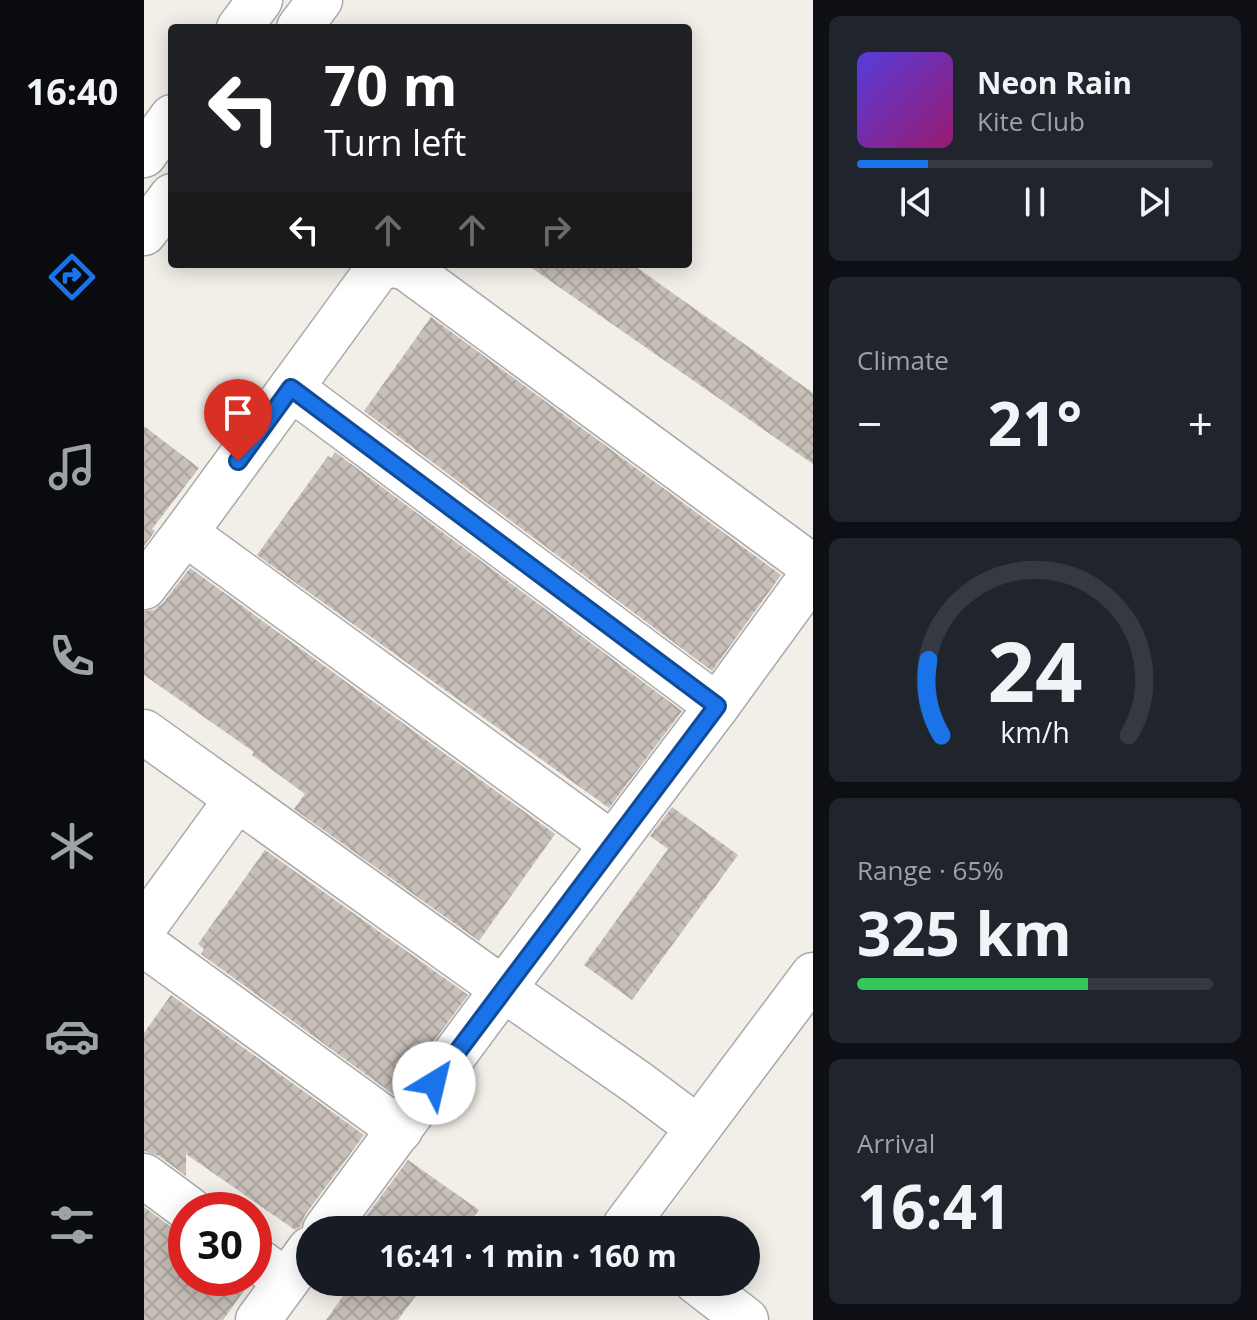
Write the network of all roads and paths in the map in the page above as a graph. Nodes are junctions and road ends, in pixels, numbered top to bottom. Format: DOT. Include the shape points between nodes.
graph roads {
  1 [pos="260,0"];
  2 [pos="242,24"];
  3 [pos="168,122"];
  4 [pos="144,155"];
  5 [pos="168,201"];
  6 [pos="144,233"];
  7 [pos="381,268"];
  8 [pos="407,268"];
  9 [pos="291,388"];
  10 [pos="185,533"];
  11 [pos="813,567"];
  12 [pos="813,574"];
  13 [pos="144,587"];
  14 [pos="717,706"];
  15 [pos="144,732"];
  16 [pos="237,799"];
  17 [pos="612,844"];
  18 [pos="144,927"];
  19 [pos="144,944"];
  20 [pos="813,975"];
  21 [pos="503,989"];
  22 [pos="698,1128"];
  23 [pos="400,1130"];
  24 [pos="144,1176"];
  25 [pos="168,1194"];
  26 [pos="336,1216"];
  27 [pos="632,1216"];
  28 [pos="283,1263"];
  29 [pos="715,1296"];
  30 [pos="258,1320"];
  31 [pos="746,1320"];
  1 -- 2 [label="street"];
  3 -- 4 [label="street"];
  5 -- 6 [label="street"];
  7 -- 9 [label="street"];
  8 -- 11 [label="street"];
  9 -- 10 [label="street"];
  9 -- 14 [label="street"];
  10 -- 13 [label="street"];
  10 -- 17 [label="street"];
  12 -- 14 [label="street"];
  14 -- 17 [label="street"];
  15 -- 16 [label="street"];
  16 -- 18 [label="street"];
  16 -- 21 [label="street"];
  17 -- 21 [label="street"];
  19 -- 23 [label="street"];
  20 -- 22 [label="street"];
  21 -- 22 [label="street"];
  21 -- 23 [label="street"];
  22 -- 27 [label="street"];
  23 -- 26 [label="street"];
  24 -- 25 [label="street"];
  28 -- 30 [label="street"];
  29 -- 31 [label="street"];
}
